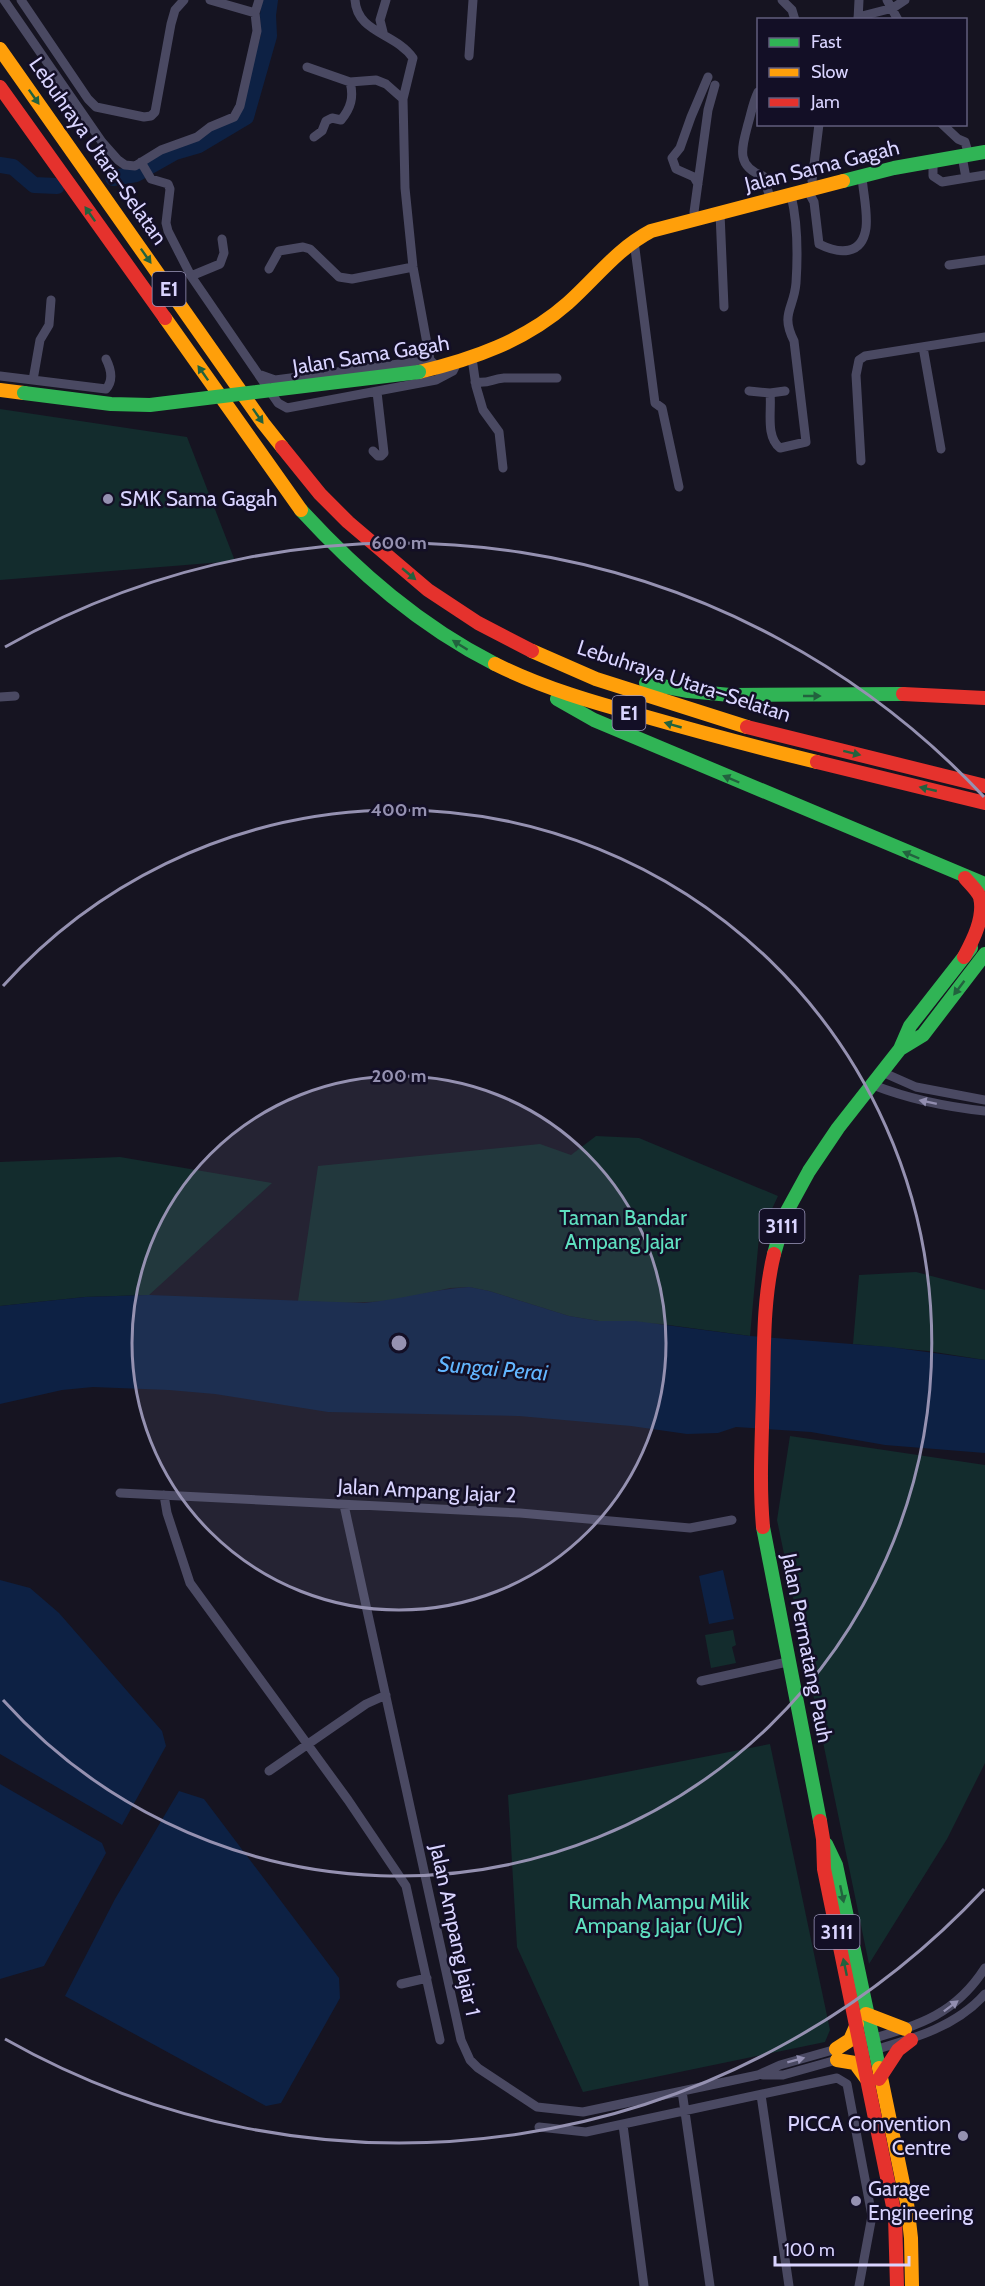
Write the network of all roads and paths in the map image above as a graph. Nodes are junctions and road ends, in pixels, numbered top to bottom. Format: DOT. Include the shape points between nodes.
graph roads {
  1 [pos="4,0"];
  2 [pos="21,0"];
  3 [pos="184,0"];
  4 [pos="210,0"];
  5 [pos="259,0"];
  6 [pos="355,0"];
  7 [pos="386,0"];
  8 [pos="473,0"];
  9 [pos="782,0"];
  10 [pos="860,0"];
  11 [pos="887,0"];
  12 [pos="905,0"];
  13 [pos="893,8"];
  14 [pos="255,13"];
  15 [pos="794,18"];
  16 [pos="858,18"];
  17 [pos="897,18"];
  18 [pos="383,32"];
  19 [pos="0,49"];
  20 [pos="469,56"];
  21 [pos="307,67"];
  22 [pos="708,77"];
  23 [pos="350,82"];
  24 [pos="716,86"];
  25 [pos="0,87"];
  26 [pos="757,98"];
  27 [pos="403,99"];
  28 [pos="819,126"];
  29 [pos="944,126"];
  30 [pos="314,137"];
  31 [pos="985,152"];
  32 [pos="966,155"];
  33 [pos="933,161"];
  34 [pos="142,164"];
  35 [pos="985,175"];
  36 [pos="862,176"];
  37 [pos="966,178"];
  38 [pos="698,184"];
  39 [pos="811,190"];
  40 [pos="791,195"];
  41 [pos="771,200"];
  42 [pos="720,213"];
  43 [pos="696,219"];
  44 [pos="222,239"];
  45 [pos="634,241"];
  46 [pos="985,260"];
  47 [pos="949,265"];
  48 [pos="413,267"];
  49 [pos="269,269"];
  50 [pos="191,276"];
  51 [pos="51,300"];
  52 [pos="724,307"];
  53 [pos="985,337"];
  54 [pos="923,347"];
  55 [pos="472,358"];
  56 [pos="106,359"];
  57 [pos="457,363"];
  58 [pos="434,364"];
  59 [pos="259,374"];
  60 [pos="0,376"];
  61 [pos="557,378"];
  62 [pos="33,380"];
  63 [pos="476,381"];
  64 [pos="0,390"];
  65 [pos="749,391"];
  66 [pos="785,391"];
  67 [pos="377,392"];
  68 [pos="770,393"];
  69 [pos="941,449"];
  70 [pos="373,451"];
  71 [pos="861,461"];
  72 [pos="503,468"];
  73 [pos="679,487"];
  74 [pos="529,649"];
  75 [pos="511,672"];
  76 [pos="15,696"];
  77 [pos="0,697"];
  78 [pos="985,698"];
  79 [pos="985,786"];
  80 [pos="985,803"];
  81 [pos="965,878"];
  82 [pos="985,884"];
  83 [pos="985,928"];
  84 [pos="985,954"];
  85 [pos="964,957"];
  86 [pos="900,1049"];
  87 [pos="882,1072"];
  88 [pos="873,1085"];
  89 [pos="985,1100"];
  90 [pos="985,1111"];
  91 [pos="120,1493"];
  92 [pos="164,1495"];
  93 [pos="344,1505"];
  94 [pos="732,1520"];
  95 [pos="787,1662"];
  96 [pos="701,1681"];
  97 [pos="386,1695"];
  98 [pos="308,1745"];
  99 [pos="269,1771"];
  100 [pos="985,1968"];
  101 [pos="426,1978"];
  102 [pos="401,1984"];
  103 [pos="985,1994"];
  104 [pos="861,2019"];
  105 [pos="908,2035"];
  106 [pos="440,2040"];
  107 [pos="867,2046"];
  108 [pos="837,2055"];
  109 [pos="874,2081"];
  110 [pos="682,2091"];
  111 [pos="761,2095"];
  112 [pos="685,2110"];
  113 [pos="623,2125"];
  114 [pos="539,2127"];
  115 [pos="913,2283"];
  116 [pos="645,2286"];
  117 [pos="710,2286"];
  118 [pos="789,2286"];
  119 [pos="859,2286"];
  120 [pos="897,2286"];
  1 -- 34 [label="street" via="102,142 125,165"];
  2 -- 3 [label="street" via="96,107 144,117 155,112 171,24 175,10"];
  4 -- 14 [label="street"];
  5 -- 14 [label="street"];
  6 -- 18 [label="street" via="355,9 364,22"];
  7 -- 18 [label="street" via="380,20"];
  8 -- 20 [label="street"];
  9 -- 15 [label="street"];
  10 -- 16 [label="street"];
  11 -- 13 [label="street"];
  12 -- 13 [label="street"];
  13 -- 16 [label="street"];
  13 -- 17 [label="street"];
  14 -- 34 [label="street" via="256,31 240,106 234,117 161,150"];
  18 -- 27 [label="street" via="413,58"];
  19 -- 74 [label="main road, Lebuhraya Utara–Selatan / E1, one-way" via="263,423 320,494 428,590 478,623"];
  21 -- 23 [label="street"];
  22 -- 38 [label="street" via="681,148 672,159 676,169 694,177"];
  23 -- 27 [label="street" via="376,80"];
  23 -- 30 [label="street" via="353,94 349,111 341,120 326,121"];
  24 -- 38 [label="street" via="708,110"];
  75 -- 25 [label="main road, Lebuhraya Utara–Selatan / E1, one-way" via="438,631 366,577 298,506"];
  26 -- 41 [label="street" via="741,149 748,167 763,176"];
  27 -- 48 [label="street" via="405,188"];
  28 -- 39 [label="street"];
  29 -- 32 [label="street" via="965,142"];
  31 -- 32 [label="main road, Jalan Sama Gagah"];
  32 -- 33 [label="main road, Jalan Sama Gagah"];
  32 -- 37 [label="street"];
  33 -- 36 [label="main road, Jalan Sama Gagah"];
  33 -- 37 [label="street" via="936,180"];
  34 -- 50 [label="street" via="151,179 168,184 166,223"];
  35 -- 37 [label="street"];
  36 -- 39 [label="main road, Jalan Sama Gagah"];
  36 -- 39 [label="street" via="866,228 853,249 840,253 819,244"];
  38 -- 43 [label="street"];
  39 -- 40 [label="main road, Jalan Sama Gagah"];
  40 -- 41 [label="main road, Jalan Sama Gagah"];
  40 -- 68 [label="street" via="797,218 796,285 787,318 794,341 806,442 780,448 775,444"];
  41 -- 42 [label="main road, Jalan Sama Gagah"];
  42 -- 43 [label="main road, Jalan Sama Gagah"];
  42 -- 52 [label="street"];
  43 -- 45 [label="main road, Jalan Sama Gagah" via="651,231"];
  44 -- 50 [label="street" via="224,253 220,264"];
  45 -- 55 [label="main road, Jalan Sama Gagah" via="535,330"];
  45 -- 73 [label="street" via="654,403 662,408"];
  46 -- 47 [label="street"];
  48 -- 49 [label="street" via="352,279 339,277 303,247 279,251"];
  48 -- 58 [label="street"];
  50 -- 59 [label="street"];
  51 -- 62 [label="street" via="49,325 40,340"];
  53 -- 54 [label="street"];
  54 -- 69 [label="street"];
  54 -- 71 [label="street" via="860,360 856,375"];
  55 -- 57 [label="main road, Jalan Sama Gagah"];
  55 -- 63 [label="street"];
  56 -- 62 [label="street" via="111,376 106,389"];
  57 -- 58 [label="main road, Jalan Sama Gagah"];
  57 -- 67 [label="street" via="453,371 436,380"];
  58 -- 59 [label="street" via="275,380"];
  58 -- 64 [label="main road, Jalan Sama Gagah, bridge" via="419,372 150,405"];
  59 -- 67 [label="street" via="278,403 287,408"];
  60 -- 62 [label="street"];
  61 -- 63 [label="street" via="504,378 488,384"];
  63 -- 72 [label="street" via="483,410 499,432"];
  65 -- 68 [label="street"];
  66 -- 68 [label="street"];
  67 -- 70 [label="street" via="384,453 378,456"];
  74 -- 78 [label="main road, one-way" via="645,683 707,694"];
  74 -- 79 [label="main road, Lebuhraya Utara–Selatan / E1, one-way" via="596,679 754,729"];
  80 -- 75 [label="main road, Lebuhraya Utara–Selatan / E1, one-way" via="749,747 587,701"];
  81 -- 75 [label="main road, one-way" via="594,720"];
  76 -- 77 [label="street"];
  81 -- 82 [label="main road"];
  81 -- 85 [label="main road" via="980,897 982,910 980,925"];
  83 -- 85 [label="main road, Jalan Permatang Pauh / 3111"];
  84 -- 86 [label="main road, Jalan Permatang Pauh / 3111, one-way" via="923,1035"];
  85 -- 86 [label="main road, Jalan Permatang Pauh / 3111" via="910,1026"];
  86 -- 87 [label="main road, Jalan Permatang Pauh / 3111"];
  87 -- 88 [label="main road, Jalan Permatang Pauh / 3111"];
  87 -- 89 [label="street" via="916,1087"];
  90 -- 88 [label="street, one-way" via="898,1095"];
  88 -- 95 [label="main road, Jalan Permatang Pauh / 3111" via="808,1172 786,1212 770,1271 765,1330 762,1516"];
  91 -- 92 [label="street, Jalan Ampang Jajar 2"];
  92 -- 93 [label="street, Jalan Ampang Jajar 2"];
  92 -- 98 [label="street" via="190,1583"];
  93 -- 94 [label="street, Jalan Ampang Jajar 2" via="690,1528"];
  93 -- 97 [label="street, Jalan Ampang Jajar 1"];
  95 -- 96 [label="street"];
  95 -- 104 [label="main road, Jalan Permatang Pauh / 3111" via="823,1839 824,1869"];
  97 -- 98 [label="street" via="366,1704"];
  97 -- 110 [label="street, Jalan Ampang Jajar 1" via="461,2040 470,2060 537,2107 583,2112"];
  98 -- 99 [label="street"];
  98 -- 101 [label="street" via="406,1886"];
  105 -- 100 [label="street, one-way" via="958,2001"];
  101 -- 102 [label="street"];
  101 -- 106 [label="street"];
  103 -- 105 [label="street" via="958,2017"];
  104 -- 105 [label="main road"];
  104 -- 107 [label="main road, Jalan Permatang Pauh / 3111"];
  104 -- 108 [label="main road" via="855,2035"];
  105 -- 107 [label="street, Jalan Ampang Jajar 1"];
  105 -- 109 [label="main road"];
  107 -- 108 [label="street, Jalan Ampang Jajar 1"];
  107 -- 109 [label="main road, Jalan Permatang Pauh / 3111"];
  108 -- 109 [label="main road" via="858,2064"];
  108 -- 110 [label="street, Jalan Ampang Jajar 1" via="780,2065 758,2075"];
  109 -- 115 [label="main road" via="907,2203"];
  109 -- 120 [label="main road, Jalan Permatang Pauh / 3111" via="895,2216"];
  110 -- 112 [label="street"];
  111 -- 112 [label="street"];
  111 -- 118 [label="street"];
  111 -- 119 [label="street" via="837,2078 847,2084 872,2216"];
  112 -- 113 [label="street"];
  112 -- 117 [label="street"];
  113 -- 114 [label="street" via="586,2132"];
  113 -- 116 [label="street"];
}
